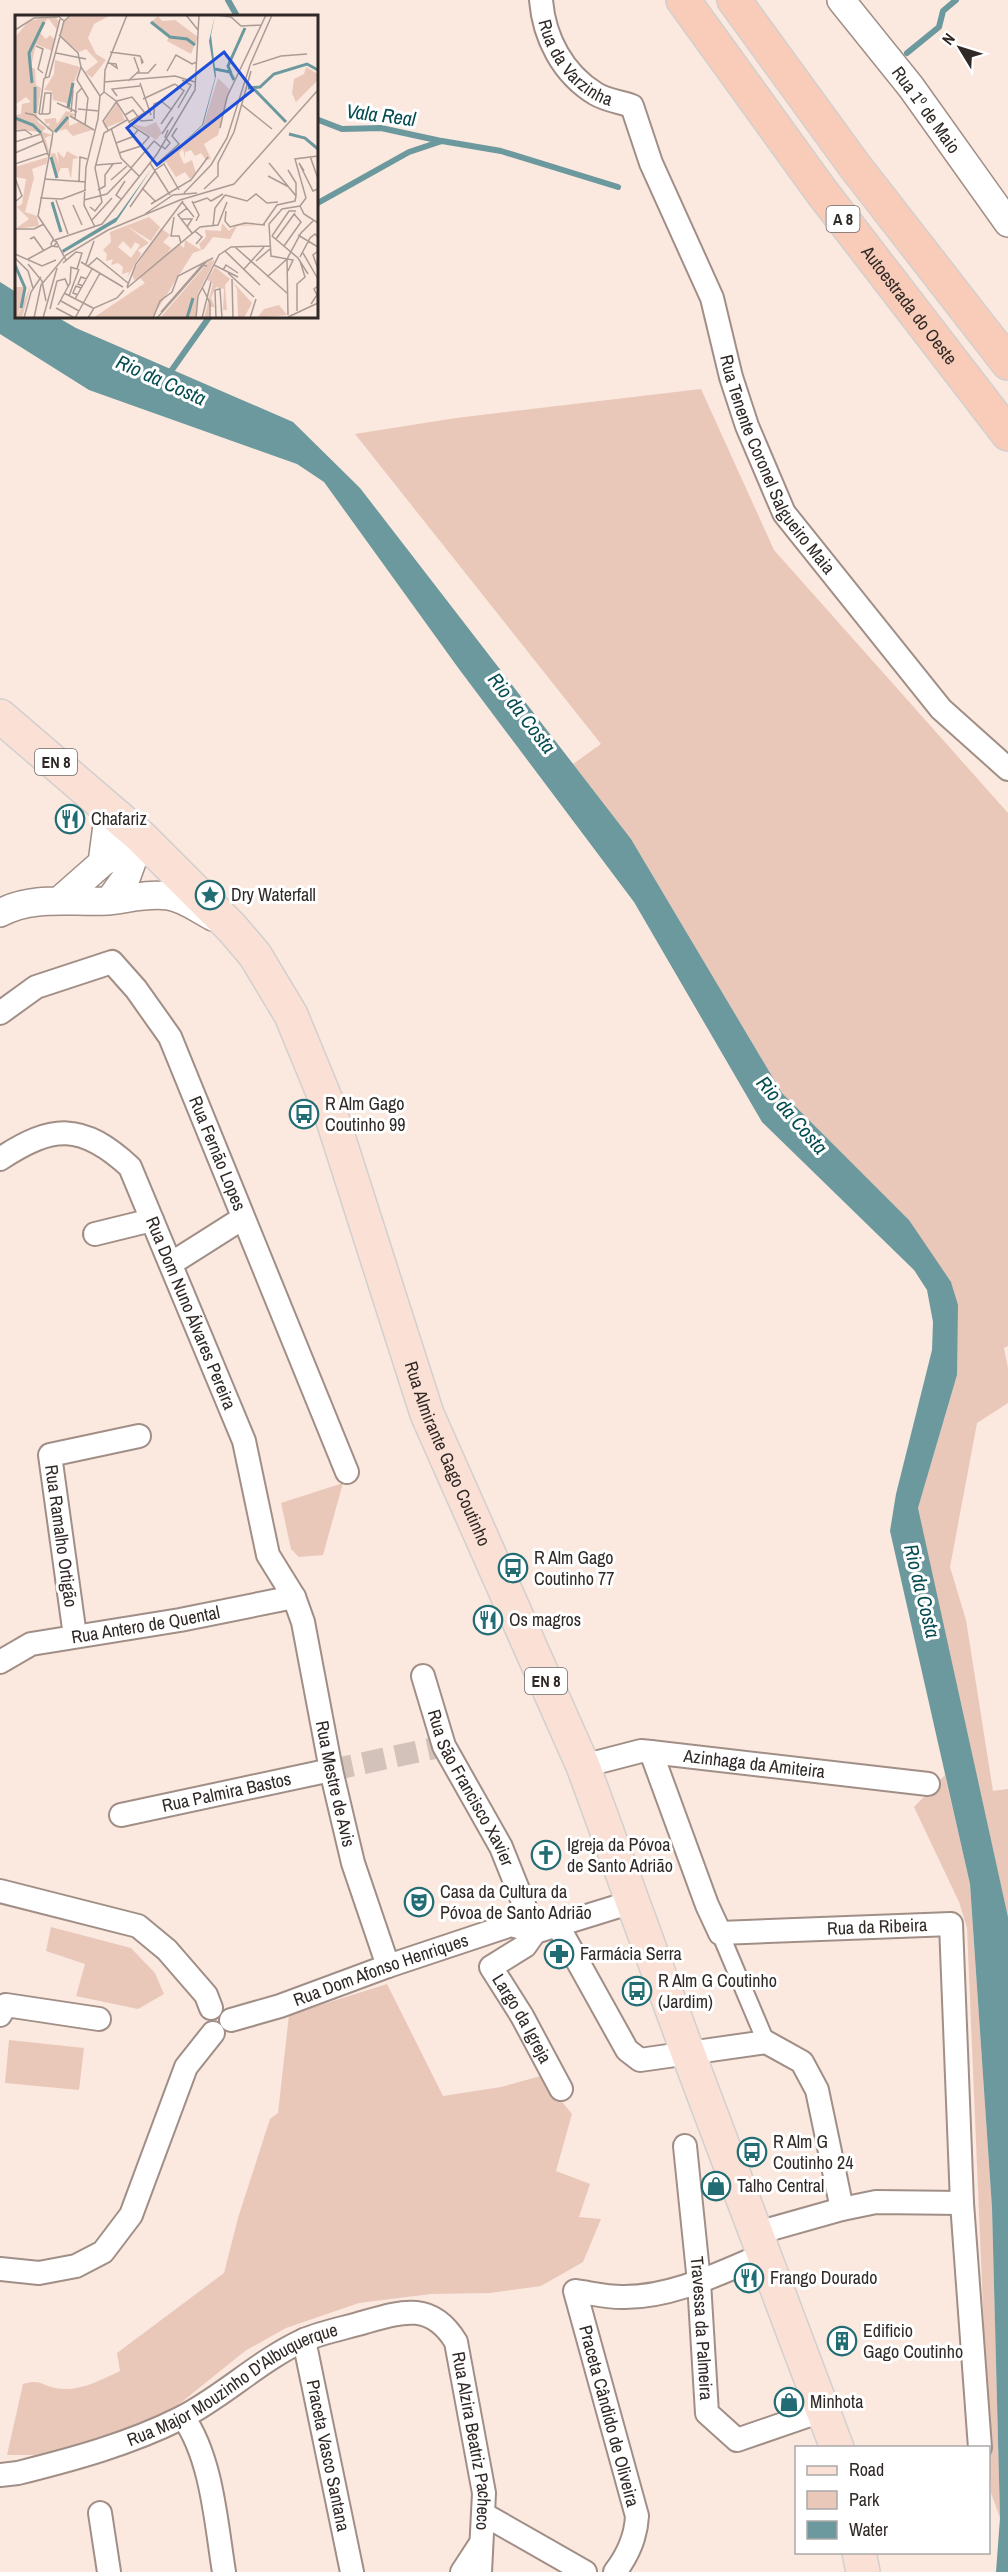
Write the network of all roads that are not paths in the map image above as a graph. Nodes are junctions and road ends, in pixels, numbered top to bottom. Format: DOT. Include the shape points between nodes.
graph roads {
  1 [pos="541,0"];
  2 [pos="683,0"];
  3 [pos="734,0"];
  4 [pos="840,0"];
  5 [pos="632,106"];
  6 [pos="1008,223"];
  7 [pos="1008,363"];
  8 [pos="1008,434"];
  9 [pos="0,716"];
  10 [pos="1008,769"];
  11 [pos="109,810"];
  12 [pos="141,837"];
  13 [pos="102,863"];
  14 [pos="60,900"];
  15 [pos="109,901"];
  16 [pos="0,913"];
  17 [pos="232,928"];
  18 [pos="0,1013"];
  19 [pos="0,1159"];
  20 [pos="243,1218"];
  21 [pos="152,1220"];
  22 [pos="95,1234"];
  23 [pos="172,1263"];
  24 [pos="139,1436"];
  25 [pos="346,1472"];
  26 [pos="294,1597"];
  27 [pos="75,1636"];
  28 [pos="0,1662"];
  29 [pos="423,1676"];
  30 [pos="651,1752"];
  31 [pos="583,1766"];
  32 [pos="331,1770"];
  33 [pos="928,1784"];
  34 [pos="121,1815"];
  35 [pos="0,1891"];
  36 [pos="632,1902"];
  37 [pos="558,1926"];
  38 [pos="535,1932"];
  39 [pos="720,1933"];
  40 [pos="388,1966"];
  41 [pos="0,2015"];
  42 [pos="99,2019"];
  43 [pos="218,2020"];
  44 [pos="766,2042"];
  45 [pos="688,2053"];
  46 [pos="561,2089"];
  47 [pos="685,2146"];
  48 [pos="962,2203"];
  49 [pos="842,2209"];
  50 [pos="761,2244"];
  51 [pos="0,2269"];
  52 [pos="699,2282"];
  53 [pos="304,2340"];
  54 [pos="456,2342"];
  55 [pos="824,2410"];
  56 [pos="183,2417"];
  57 [pos="836,2446"];
  58 [pos="980,2446"];
  59 [pos="0,2475"];
  60 [pos="99,2512"];
  61 [pos="485,2515"];
  62 [pos="482,2542"];
  63 [pos="859,2554"];
  64 [pos="109,2572"];
  65 [pos="224,2572"];
  66 [pos="352,2572"];
  67 [pos="462,2572"];
  68 [pos="480,2572"];
  69 [pos="585,2572"];
  70 [pos="615,2572"];
  71 [pos="863,2572"];
  1 -- 5 [label="street, Rua da Varzinha" via="550,43 569,72 597,94"];
  2 -- 8 [label="highway, Autoestrada do Oeste / A 8" via="821,191"];
  3 -- 7 [label="highway, A 8" via="854,165"];
  4 -- 6 [label="street, Rua 1º de Maio" via="911,87"];
  5 -- 10 [label="street, Rua Tenente Coronel Salgueiro Maia" via="651,163 706,281 747,426 784,513 941,709"];
  9 -- 11 [label="main road, Rua Almirante Gago Coutinho / EN 8"];
  11 -- 12 [label="main road, Rua Almirante Gago Coutinho / EN 8"];
  11 -- 13 [label="street"];
  12 -- 13 [label="street"];
  12 -- 15 [label="street" via="127,876"];
  12 -- 17 [label="main road, Rua Almirante Gago Coutinho / EN 8"];
  13 -- 14 [label="street"];
  14 -- 15 [label="street"];
  14 -- 16 [label="street" via="14,905"];
  15 -- 17 [label="street" via="145,895 170,896"];
  17 -- 31 [label="main road, Rua Almirante Gago Coutinho / EN 8" via="277,987 309,1054 427,1414"];
  18 -- 20 [label="street, Rua Fernão Lopes" via="36,987 112,962 170,1037"];
  19 -- 21 [label="street, Rua Dom Nuno Álvares Pereira" via="26,1142 49,1135 71,1133 87,1137 130,1167"];
  20 -- 23 [label="street"];
  20 -- 25 [label="street, Rua Fernão Lopes"];
  21 -- 22 [label="street"];
  21 -- 23 [label="street, Rua Dom Nuno Álvares Pereira"];
  23 -- 26 [label="street, Rua Dom Nuno Álvares Pereira" via="244,1441 268,1555"];
  24 -- 27 [label="street, Rua Ramalho Ortigão" via="50,1455"];
  26 -- 27 [label="street, Rua Antero de Quental"];
  26 -- 32 [label="street, Rua Mestre de Avis" via="303,1623"];
  27 -- 28 [label="street, Rua Antero de Quental" via="31,1644"];
  29 -- 38 [label="street, Rua São Francisco Xavier" via="444,1746 501,1847"];
  30 -- 31 [label="street, Azinhaga da Amiteira"];
  30 -- 33 [label="street, Azinhaga da Amiteira"];
  30 -- 39 [label="street"];
  31 -- 36 [label="main road, Rua Almirante Gago Coutinho / EN 8"];
  32 -- 34 [label="street, Rua Palmira Bastos"];
  32 -- 40 [label="street, Rua Mestre de Avis" via="353,1863"];
  35 -- 43 [label="street" via="138,1926 167,1950 206,1995"];
  36 -- 37 [label="street, Rua Dom Afonso Henriques"];
  36 -- 45 [label="main road, Rua Almirante Gago Coutinho / EN 8"];
  37 -- 38 [label="street, Rua Dom Afonso Henriques"];
  37 -- 45 [label="street" via="627,2050 639,2060"];
  38 -- 40 [label="street, Rua Dom Afonso Henriques" via="511,1925"];
  38 -- 46 [label="street, Largo da Igreja" via="525,1946 491,1967"];
  39 -- 44 [label="street"];
  39 -- 48 [label="street, Rua da Ribeira" via="951,1924"];
  40 -- 43 [label="street, Rua Dom Afonso Henriques" via="280,2006"];
  41 -- 42 [label="street" via="6,2005"];
  43 -- 51 [label="street" via="186,2067 131,2216 103,2252 76,2266 39,2273"];
  44 -- 45 [label="street"];
  44 -- 49 [label="street" via="802,2062 817,2090"];
  45 -- 50 [label="main road, Rua Almirante Gago Coutinho / EN 8"];
  47 -- 52 [label="street, Travessa da Palmeira"];
  48 -- 49 [label="street" via="876,2202"];
  48 -- 58 [label="street, Rua da Ribeira"];
  49 -- 50 [label="street"];
  50 -- 52 [label="street"];
  50 -- 55 [label="main road, Rua Almirante Gago Coutinho / EN 8"];
  52 -- 55 [label="street, Travessa da Palmeira" via="707,2413 738,2440"];
  52 -- 70 [label="street, Praceta Cândido de Oliveira" via="622,2298 575,2291 637,2516 636,2534"];
  53 -- 54 [label="street, Rua Major Mouzinho D'Albuquerque" via="402,2311 437,2319"];
  53 -- 56 [label="street, Rua Major Mouzinho D'Albuquerque"];
  53 -- 66 [label="street, Praceta Vasco Santana"];
  54 -- 61 [label="street, Rua Alzira Beatriz Pacheco" via="480,2464"];
  55 -- 57 [label="main road, Rua Almirante Gago Coutinho / EN 8"];
  56 -- 59 [label="street, Rua Major Mouzinho D'Albuquerque" via="124,2444 18,2474"];
  56 -- 65 [label="street" via="203,2457"];
  60 -- 64 [label="street"];
  61 -- 62 [label="street, Rua Alzira Beatriz Pacheco"];
  61 -- 69 [label="street"];
  62 -- 67 [label="street, Rua Alzira Beatriz Pacheco"];
  62 -- 68 [label="street, Rua Alzira Beatriz Pacheco"];
  63 -- 71 [label="main road"];
}
